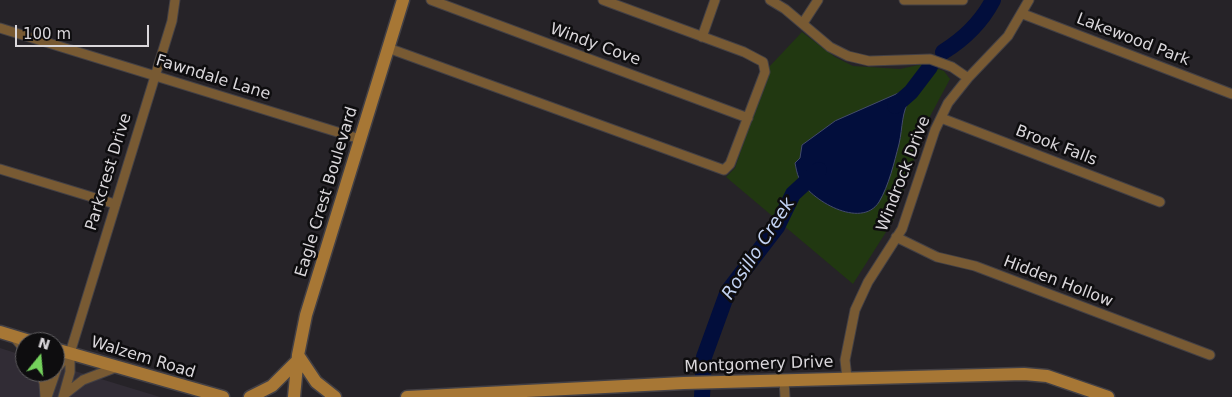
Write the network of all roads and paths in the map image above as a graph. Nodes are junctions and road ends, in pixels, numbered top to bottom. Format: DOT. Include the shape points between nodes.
graph roads {
  1 [pos="175,0"];
  2 [pos="403,0"];
  3 [pos="431,0"];
  4 [pos="603,0"];
  5 [pos="715,0"];
  6 [pos="770,0"];
  7 [pos="818,0"];
  8 [pos="904,0"];
  9 [pos="964,0"];
  10 [pos="1029,0"];
  11 [pos="1023,14"];
  12 [pos="803,23"];
  13 [pos="0,28"];
  14 [pos="702,37"];
  15 [pos="388,48"];
  16 [pos="155,76"];
  17 [pos="968,78"];
  18 [pos="1232,94"];
  19 [pos="748,118"];
  20 [pos="941,118"];
  21 [pos="360,139"];
  22 [pos="0,169"];
  23 [pos="1160,202"];
  24 [pos="115,204"];
  25 [pos="896,238"];
  26 [pos="0,332"];
  27 [pos="14,336"];
  28 [pos="65,351"];
  29 [pos="70,353"];
  30 [pos="1210,355"];
  31 [pos="298,357"];
  32 [pos="117,367"];
  33 [pos="847,378"];
  34 [pos="784,380"];
  35 [pos="42,382"];
  36 [pos="167,382"];
  37 [pos="46,397"];
  38 [pos="63,397"];
  39 [pos="189,397"];
  40 [pos="222,397"];
  41 [pos="250,397"];
  42 [pos="294,397"];
  43 [pos="335,397"];
  44 [pos="407,397"];
  45 [pos="785,397"];
  46 [pos="1108,397"];
  1 -- 16 [label="street, Parkcrest Drive" via="172,22"];
  2 -- 15 [label="main road, Eagle Crest Boulevard"];
  3 -- 19 [label="street, Windy Cove"];
  4 -- 14 [label="street"];
  5 -- 14 [label="street"];
  6 -- 12 [label="street"];
  7 -- 12 [label="street"];
  8 -- 9 [label="street"];
  10 -- 11 [label="street, Windrock Drive"];
  11 -- 17 [label="street, Windrock Drive" via="1008,36"];
  11 -- 18 [label="street, Lakewood Park"];
  12 -- 17 [label="street" via="830,47 848,56 869,61 930,59 952,67"];
  13 -- 16 [label="street, Fawndale Lane"];
  14 -- 19 [label="street" via="744,52 766,67"];
  15 -- 19 [label="street" via="717,169 724,170 730,164"];
  15 -- 21 [label="main road, Eagle Crest Boulevard"];
  16 -- 21 [label="street, Fawndale Lane"];
  16 -- 24 [label="street, Parkcrest Drive"];
  17 -- 20 [label="street, Windrock Drive" via="948,103"];
  20 -- 23 [label="street, Brook Falls"];
  20 -- 25 [label="street, Windrock Drive"];
  21 -- 31 [label="main road, Eagle Crest Boulevard" via="306,315"];
  22 -- 24 [label="street"];
  24 -- 29 [label="street, Parkcrest Drive"];
  25 -- 30 [label="street, Hidden Hollow" via="936,257 975,266"];
  25 -- 33 [label="street, Windrock Drive" via="868,282 855,310 846,360"];
  26 -- 27 [label="main road"];
  28 -- 29 [label="main road, Walzem Road"];
  29 -- 32 [label="main road, Walzem Road"];
  29 -- 37 [label="street, Parkcrest Drive" via="57,368"];
  29 -- 38 [label="street, Parkcrest Drive" via="70,372"];
  31 -- 41 [label="main road" via="272,386"];
  31 -- 42 [label="main road, Eagle Crest Boulevard"];
  31 -- 43 [label="main road" via="316,382"];
  32 -- 36 [label="main road, Walzem Road"];
  32 -- 38 [label="street, Parkcrest Drive" via="73,385"];
  33 -- 34 [label="main road, Montgomery Drive"];
  33 -- 46 [label="main road, Montgomery Drive" via="1024,374 1047,376"];
  34 -- 44 [label="main road, Montgomery Drive"];
  34 -- 45 [label="street"];
  35 -- 37 [label="street, Parkcrest Drive"];
  36 -- 39 [label="main road"];
  36 -- 40 [label="main road, Walzem Road"];
}
